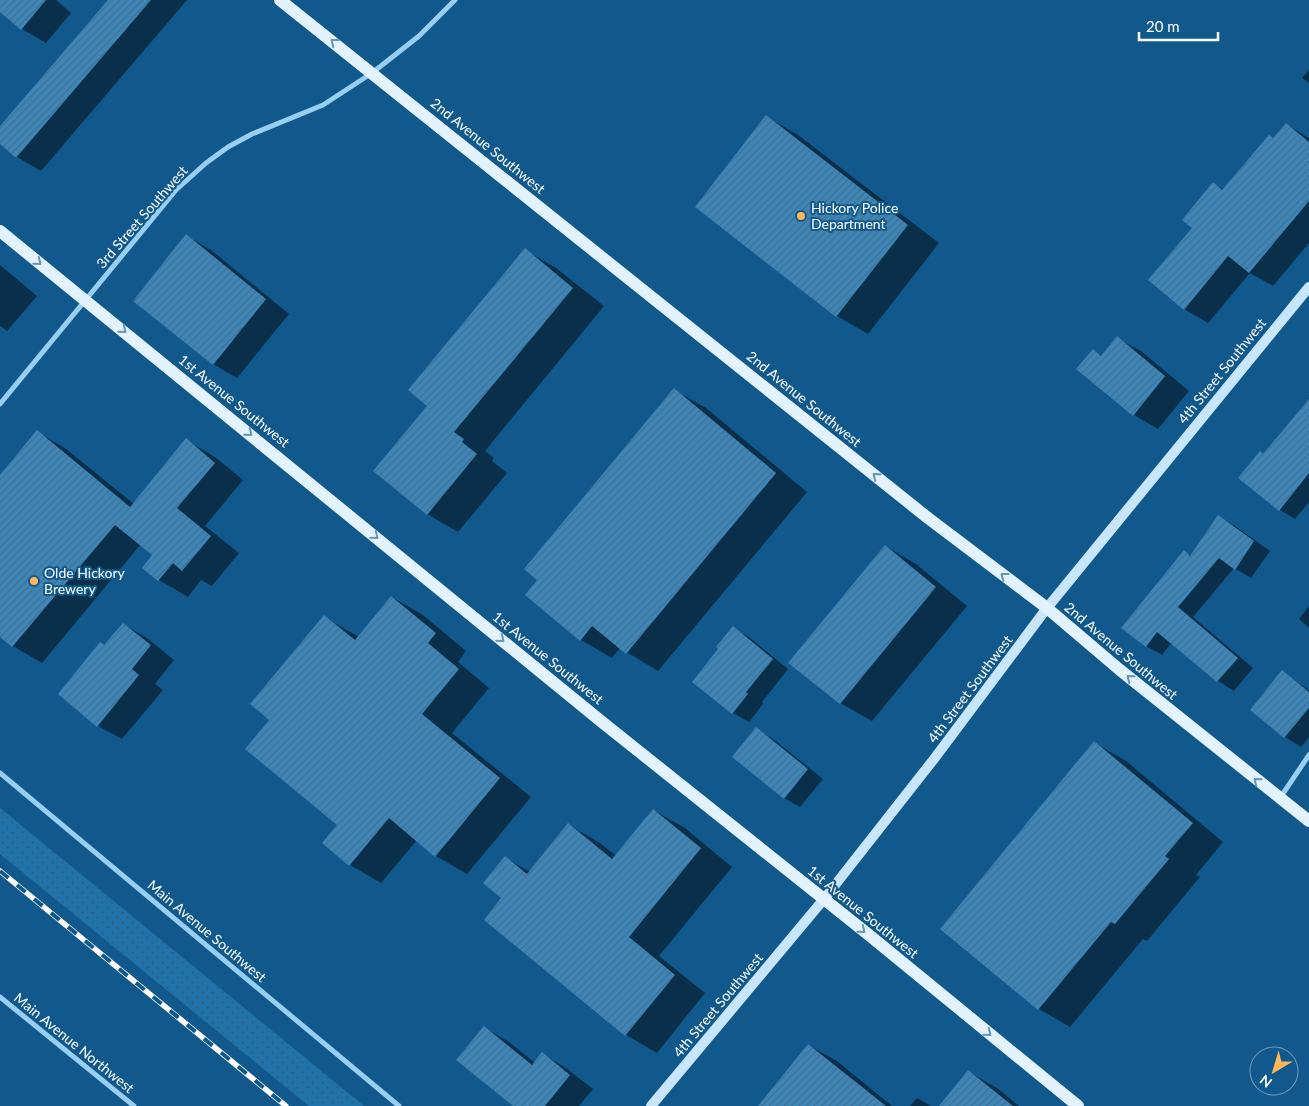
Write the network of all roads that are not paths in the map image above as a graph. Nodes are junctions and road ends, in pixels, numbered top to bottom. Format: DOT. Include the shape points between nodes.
graph roads {
  1 [pos="280,0"];
  2 [pos="455,0"];
  3 [pos="372,73"];
  4 [pos="0,231"];
  5 [pos="1309,287"];
  6 [pos="86,300"];
  7 [pos="0,404"];
  8 [pos="1047,608"];
  9 [pos="1309,755"];
  10 [pos="0,773"];
  11 [pos="1280,798"];
  12 [pos="1309,821"];
  13 [pos="824,899"];
  14 [pos="0,997"];
  15 [pos="134,1106"];
  16 [pos="399,1106"];
  17 [pos="651,1106"];
  18 [pos="1078,1106"];
  3 -- 1 [label="main road, 2nd Avenue Southwest, one-way"];
  2 -- 3 [label="street, 3rd Street Southwest" via="419,36"];
  3 -- 6 [label="street, 3rd Street Southwest" via="323,105 252,134 206,162 176,190"];
  8 -- 3 [label="main road, 2nd Avenue Southwest, one-way" via="920,512"];
  4 -- 6 [label="main road, 1st Avenue Southwest, one-way"];
  5 -- 8 [label="main road, 4th Street Southwest"];
  6 -- 7 [label="street, 3rd Street Southwest"];
  6 -- 13 [label="main road, 1st Avenue Southwest, one-way"];
  11 -- 8 [label="main road, 2nd Avenue Southwest, one-way"];
  8 -- 13 [label="main road, 4th Street Southwest"];
  9 -- 11 [label="street"];
  10 -- 16 [label="street, Main Avenue Southwest"];
  11 -- 12 [label="main road, 2nd Avenue Southwest"];
  13 -- 17 [label="main road, 4th Street Southwest"];
  13 -- 18 [label="main road, 1st Avenue Southwest, one-way"];
  14 -- 15 [label="street, Main Avenue Northwest"];
}
